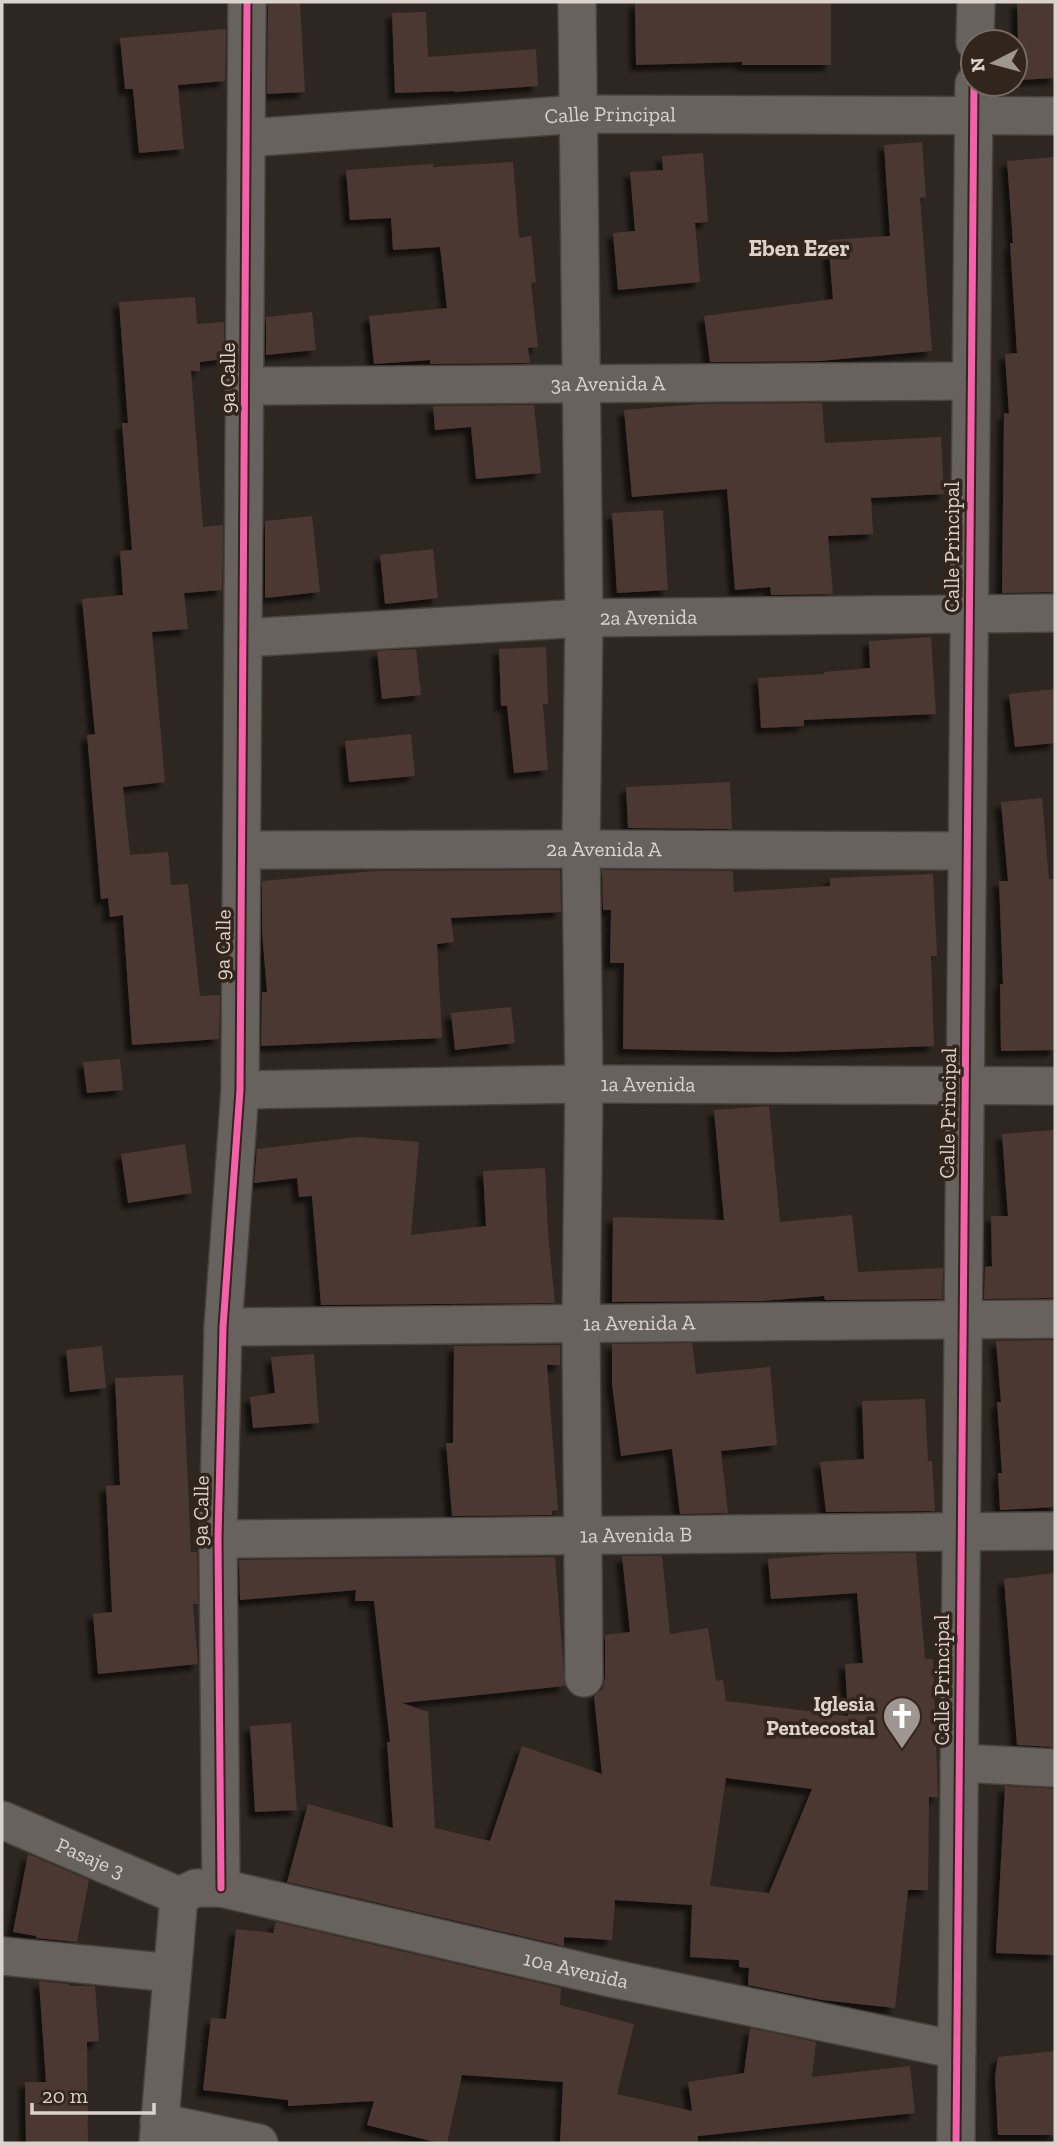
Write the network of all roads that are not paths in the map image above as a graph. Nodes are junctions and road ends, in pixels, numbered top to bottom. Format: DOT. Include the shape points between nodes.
graph roads {
  1 [pos="247,2"];
  2 [pos="577,2"];
  3 [pos="976,2"];
  4 [pos="975,28"];
  5 [pos="973,100"];
  6 [pos="579,114"];
  7 [pos="1055,116"];
  8 [pos="247,138"];
  9 [pos="971,381"];
  10 [pos="582,384"];
  11 [pos="246,386"];
  12 [pos="1055,613"];
  13 [pos="969,615"];
  14 [pos="584,618"];
  15 [pos="243,638"];
  16 [pos="581,849"];
  17 [pos="242,850"];
  18 [pos="967,851"];
  19 [pos="584,1084"];
  20 [pos="965,1086"];
  21 [pos="1055,1086"];
  22 [pos="240,1090"];
  23 [pos="963,1319"];
  24 [pos="1055,1319"];
  25 [pos="581,1324"];
  26 [pos="223,1327"];
  27 [pos="1055,1531"];
  28 [pos="961,1532"];
  29 [pos="582,1534"];
  30 [pos="218,1539"];
  31 [pos="584,1678"];
  32 [pos="959,1763"];
  33 [pos="1055,1768"];
  34 [pos="2,1821"];
  35 [pos="199,1891"];
  36 [pos="2,1956"];
  37 [pos="172,1973"];
  38 [pos="957,2050"];
  39 [pos="158,2133"];
  40 [pos="259,2143"];
  41 [pos="956,2143"];
  1 -- 8 [label="street, 9a Calle"];
  2 -- 6 [label="street"];
  3 -- 4 [label="street"];
  5 -- 6 [label="street, Calle Principal"];
  5 -- 7 [label="street, Calle Principal"];
  5 -- 9 [label="street, Calle Principal"];
  6 -- 8 [label="street, Calle Principal"];
  6 -- 10 [label="street"];
  8 -- 11 [label="street, 9a Calle"];
  9 -- 10 [label="street, 3a Avenida A"];
  9 -- 13 [label="street, Calle Principal"];
  10 -- 11 [label="street, 3a Avenida A"];
  10 -- 14 [label="street"];
  11 -- 15 [label="street, 9a Calle"];
  12 -- 13 [label="street, 2a Avenida"];
  13 -- 14 [label="street, 2a Avenida"];
  13 -- 18 [label="street, Calle Principal"];
  14 -- 15 [label="street, 2a Avenida"];
  14 -- 16 [label="street"];
  15 -- 17 [label="street, 9a Calle"];
  16 -- 17 [label="street, 2a Avenida A"];
  16 -- 18 [label="street, 2a Avenida A"];
  16 -- 19 [label="street"];
  17 -- 22 [label="street, 9a Calle"];
  18 -- 20 [label="street, Calle Principal"];
  19 -- 20 [label="street, 1a Avenida"];
  19 -- 22 [label="street, 1a Avenida"];
  19 -- 25 [label="street"];
  20 -- 21 [label="street, 1a Avenida"];
  20 -- 23 [label="street, Calle Principal"];
  22 -- 26 [label="street, 9a Calle"];
  23 -- 24 [label="street, 1a Avenida A"];
  23 -- 25 [label="street, 1a Avenida A"];
  23 -- 28 [label="street, Calle Principal"];
  25 -- 26 [label="street, 1a Avenida A"];
  25 -- 29 [label="street"];
  26 -- 30 [label="street, 9a Calle"];
  27 -- 28 [label="street, 1a Avenida B"];
  28 -- 29 [label="street, 1a Avenida B"];
  28 -- 32 [label="street, Calle Principal"];
  29 -- 30 [label="street, 1a Avenida B"];
  29 -- 31 [label="street"];
  30 -- 35 [label="street, 9a Calle"];
  32 -- 33 [label="street"];
  32 -- 38 [label="street, Calle Principal"];
  34 -- 35 [label="street, Pasaje 3"];
  35 -- 37 [label="street, 9a Calle"];
  35 -- 38 [label="street, 10a Avenida"];
  36 -- 37 [label="street"];
  37 -- 39 [label="street, 9a Calle"];
  38 -- 41 [label="street, Calle Principal"];
  39 -- 40 [label="street"];
}
